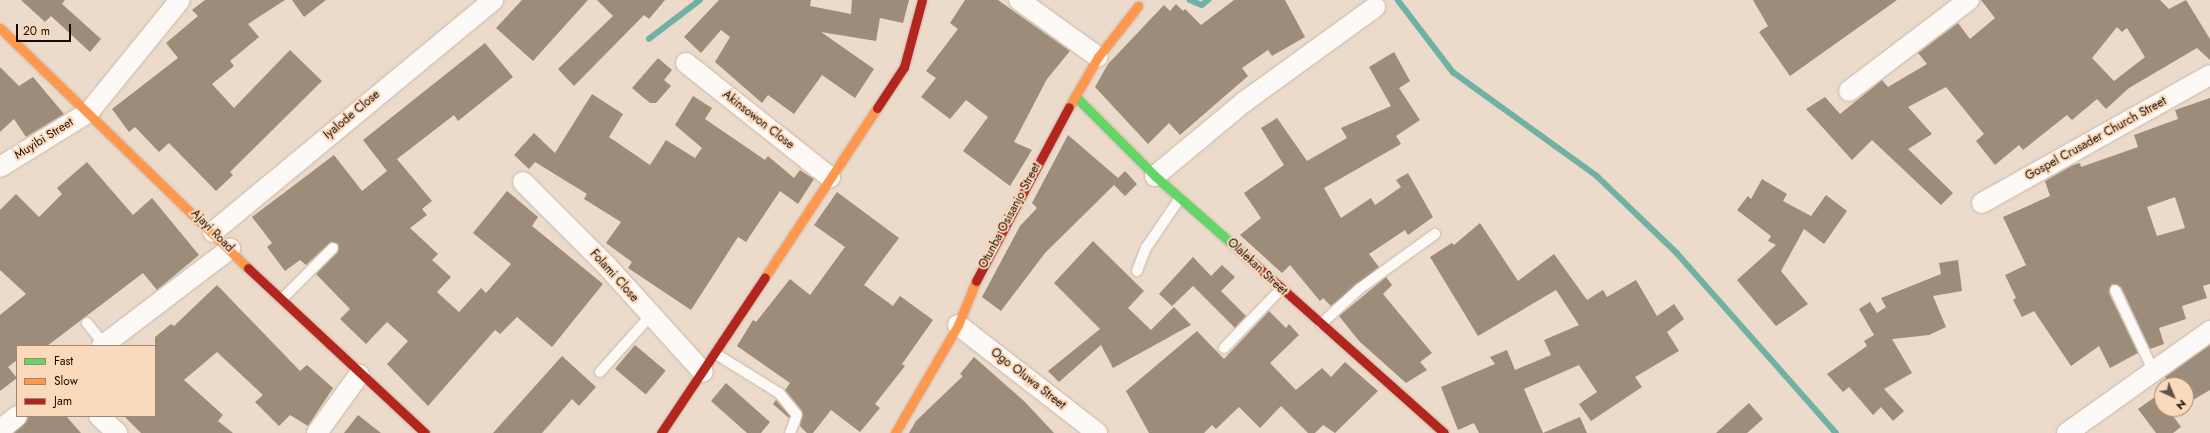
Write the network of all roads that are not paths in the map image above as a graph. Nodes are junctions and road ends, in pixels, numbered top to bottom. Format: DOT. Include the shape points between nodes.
graph roads {
  1 [pos="180,0"];
  2 [pos="493,0"];
  3 [pos="922,0"];
  4 [pos="1019,0"];
  5 [pos="1968,0"];
  6 [pos="1138,6"];
  7 [pos="1375,7"];
  8 [pos="0,28"];
  9 [pos="1098,57"];
  10 [pos="686,63"];
  11 [pos="2210,75"];
  12 [pos="1848,91"];
  13 [pos="1075,96"];
  14 [pos="89,112"];
  15 [pos="0,167"];
  16 [pos="1155,176"];
  17 [pos="830,177"];
  18 [pos="523,182"];
  19 [pos="1180,198"];
  20 [pos="1982,203"];
  21 [pos="213,232"];
  22 [pos="1435,234"];
  23 [pos="333,248"];
  24 [pos="230,249"];
  25 [pos="1137,271"];
  26 [pos="1282,289"];
  27 [pos="2115,290"];
  28 [pos="282,299"];
  29 [pos="650,316"];
  30 [pos="87,323"];
  31 [pos="1321,324"];
  32 [pos="958,325"];
  33 [pos="2210,331"];
  34 [pos="103,345"];
  35 [pos="1224,348"];
  36 [pos="716,354"];
  37 [pos="2153,370"];
  38 [pos="600,372"];
  39 [pos="703,372"];
  40 [pos="359,375"];
  41 [pos="16,417"];
  42 [pos="100,417"];
  43 [pos="0,430"];
  44 [pos="117,433"];
  45 [pos="317,433"];
  46 [pos="425,433"];
  47 [pos="661,433"];
  48 [pos="790,433"];
  49 [pos="895,433"];
  50 [pos="1097,433"];
  51 [pos="1444,433"];
  52 [pos="2067,433"];
  1 -- 14 [label="street, Muyibi Street"];
  2 -- 21 [label="street, Iyalode Close"];
  3 -- 17 [label="street" via="904,67"];
  4 -- 9 [label="street"];
  5 -- 12 [label="street"];
  6 -- 9 [label="street, Otunba Osisanjo Street"];
  7 -- 16 [label="street" via="1244,102"];
  8 -- 14 [label="street, Ajayi Road"];
  9 -- 13 [label="street, Otunba Osisanjo Street"];
  10 -- 17 [label="street, Akinsowon Close"];
  11 -- 20 [label="street, Gospel Crusader Church Street"];
  13 -- 16 [label="street, Olalekan Street"];
  13 -- 32 [label="street, Otunba Osisanjo Street" via="975,282"];
  14 -- 15 [label="street, Muyibi Street"];
  14 -- 21 [label="street, Ajayi Road"];
  16 -- 19 [label="street, Olalekan Street"];
  17 -- 36 [label="street"];
  18 -- 29 [label="street, Folami Close" via="606,266"];
  19 -- 25 [label="lane" via="1146,248"];
  19 -- 26 [label="street, Olalekan Street"];
  21 -- 24 [label="street, Ajayi Road"];
  22 -- 31 [label="lane" via="1359,289"];
  23 -- 28 [label="lane"];
  24 -- 28 [label="street, Ajayi Road"];
  24 -- 34 [label="street"];
  26 -- 31 [label="street, Olalekan Street"];
  26 -- 35 [label="lane"];
  27 -- 37 [label="lane"];
  28 -- 40 [label="street, Ajayi Road"];
  29 -- 38 [label="lane"];
  29 -- 39 [label="street, Folami Close"];
  30 -- 34 [label="lane"];
  31 -- 51 [label="street, Olalekan Street"];
  32 -- 49 [label="street, Otunba Osisanjo Street"];
  32 -- 50 [label="street, Ogo Oluwa Street"];
  33 -- 37 [label="street"];
  36 -- 39 [label="street"];
  36 -- 48 [label="lane" via="779,394 798,418"];
  37 -- 52 [label="street"];
  39 -- 47 [label="street"];
  40 -- 45 [label="street"];
  40 -- 46 [label="street, Ajayi Road"];
  41 -- 43 [label="street"];
  42 -- 44 [label="street"];
}
